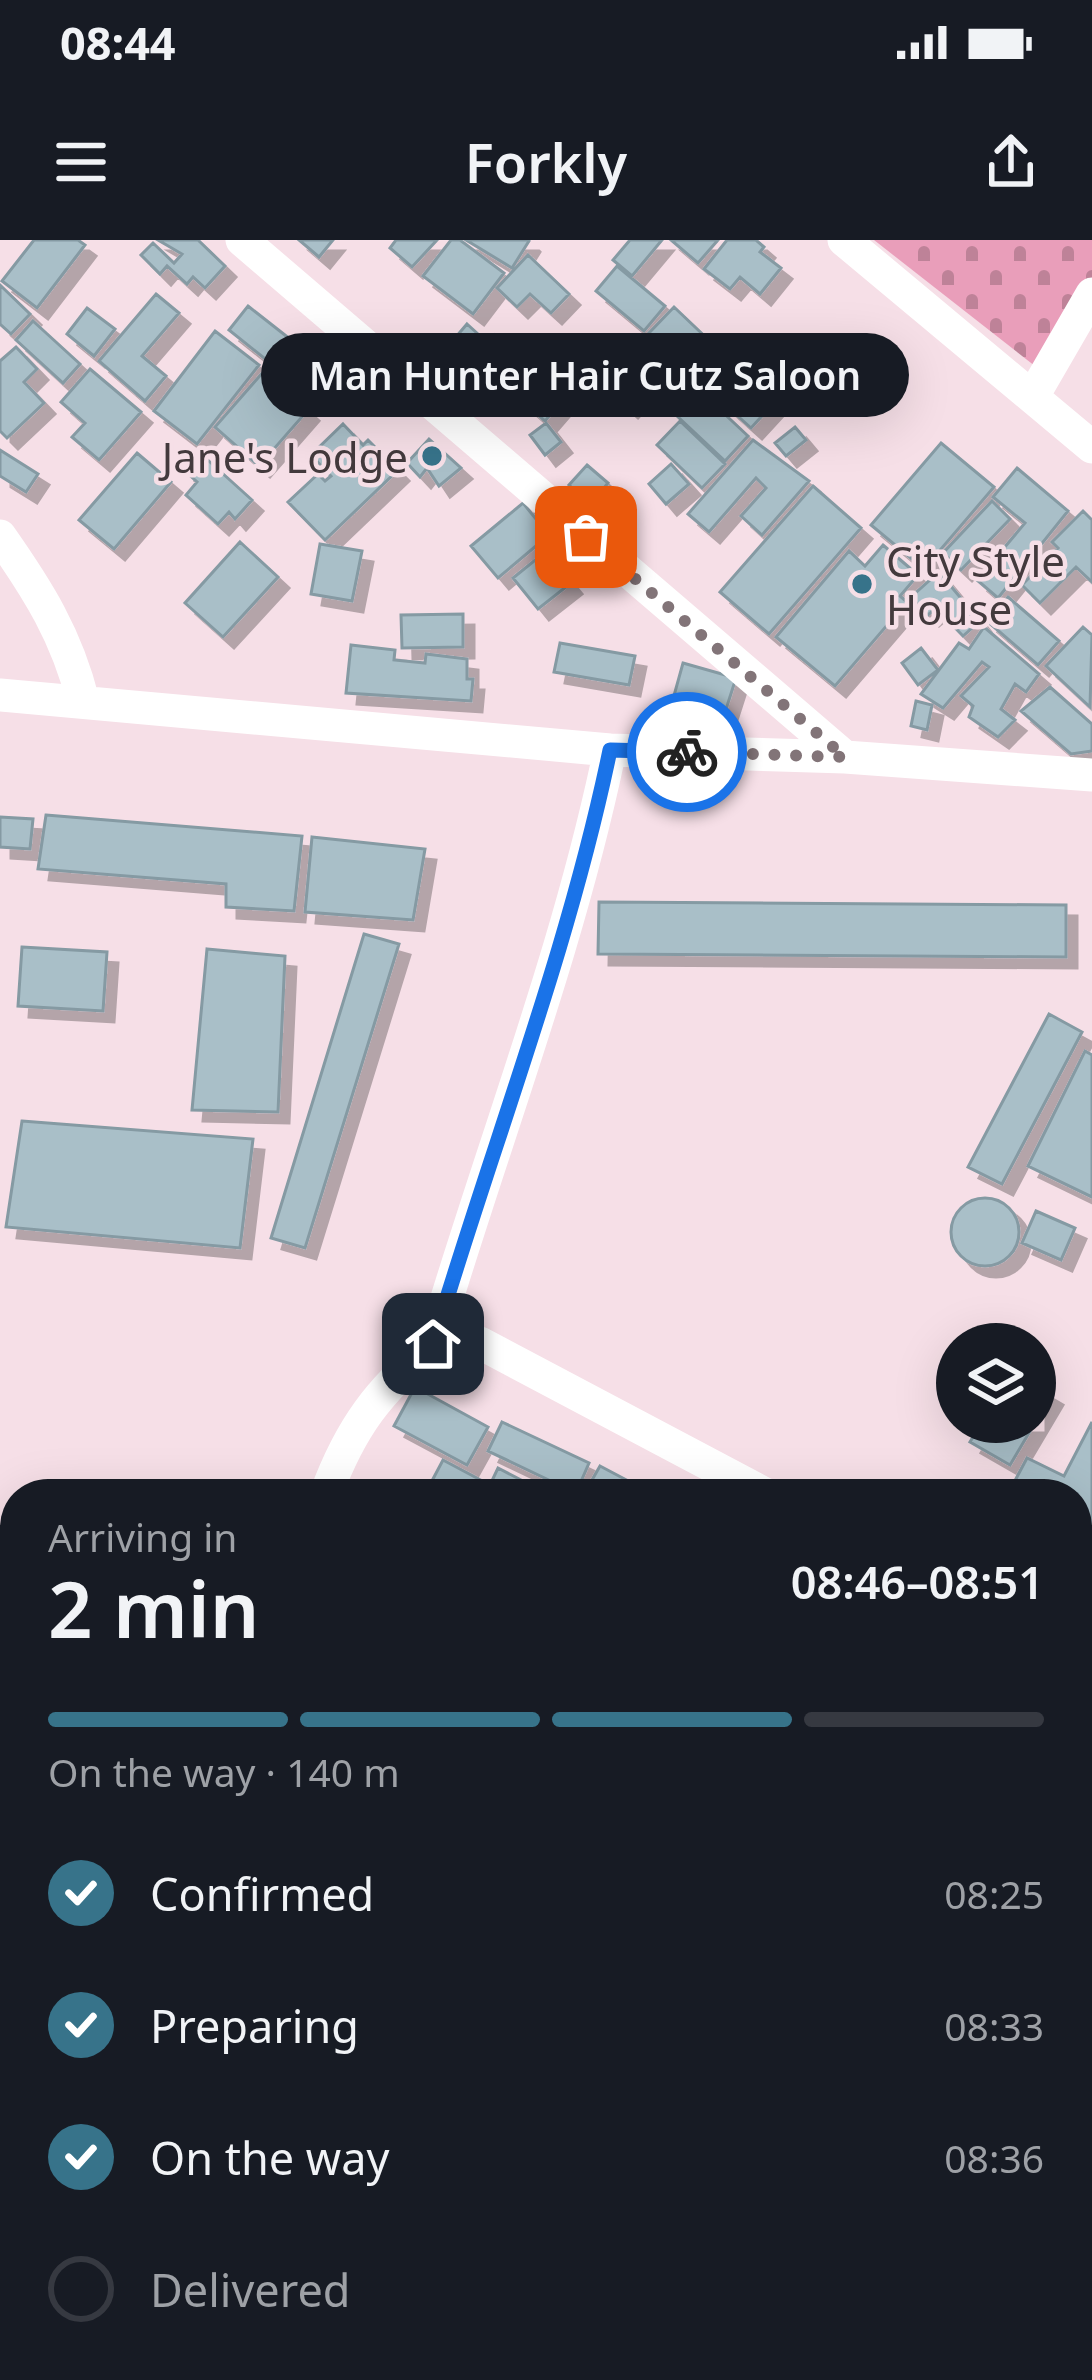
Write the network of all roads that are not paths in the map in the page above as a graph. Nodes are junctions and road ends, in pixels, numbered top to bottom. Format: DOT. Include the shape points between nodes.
graph roads {
  1 [pos="242,240"];
  2 [pos="844,240"];
  3 [pos="1092,294"];
  4 [pos="1033,396"];
  5 [pos="1092,447"];
  6 [pos="0,536"];
  7 [pos="0,695"];
  8 [pos="83,701"];
  9 [pos="610,750"];
  10 [pos="845,757"];
  11 [pos="1092,776"];
  12 [pos="433,1344"];
  13 [pos="332,1479"];
  14 [pos="737,1479"];
  1 -- 10 [label="street"];
  2 -- 4 [label="street"];
  3 -- 4 [label="street"];
  4 -- 5 [label="street"];
  6 -- 8 [label="street" via="47,602"];
  7 -- 8 [label="street"];
  8 -- 9 [label="street"];
  9 -- 10 [label="street"];
  9 -- 12 [label="street" via="559,959"];
  10 -- 11 [label="street"];
  12 -- 13 [label="street" via="380,1390"];
  12 -- 14 [label="street" via="480,1343"];
}
